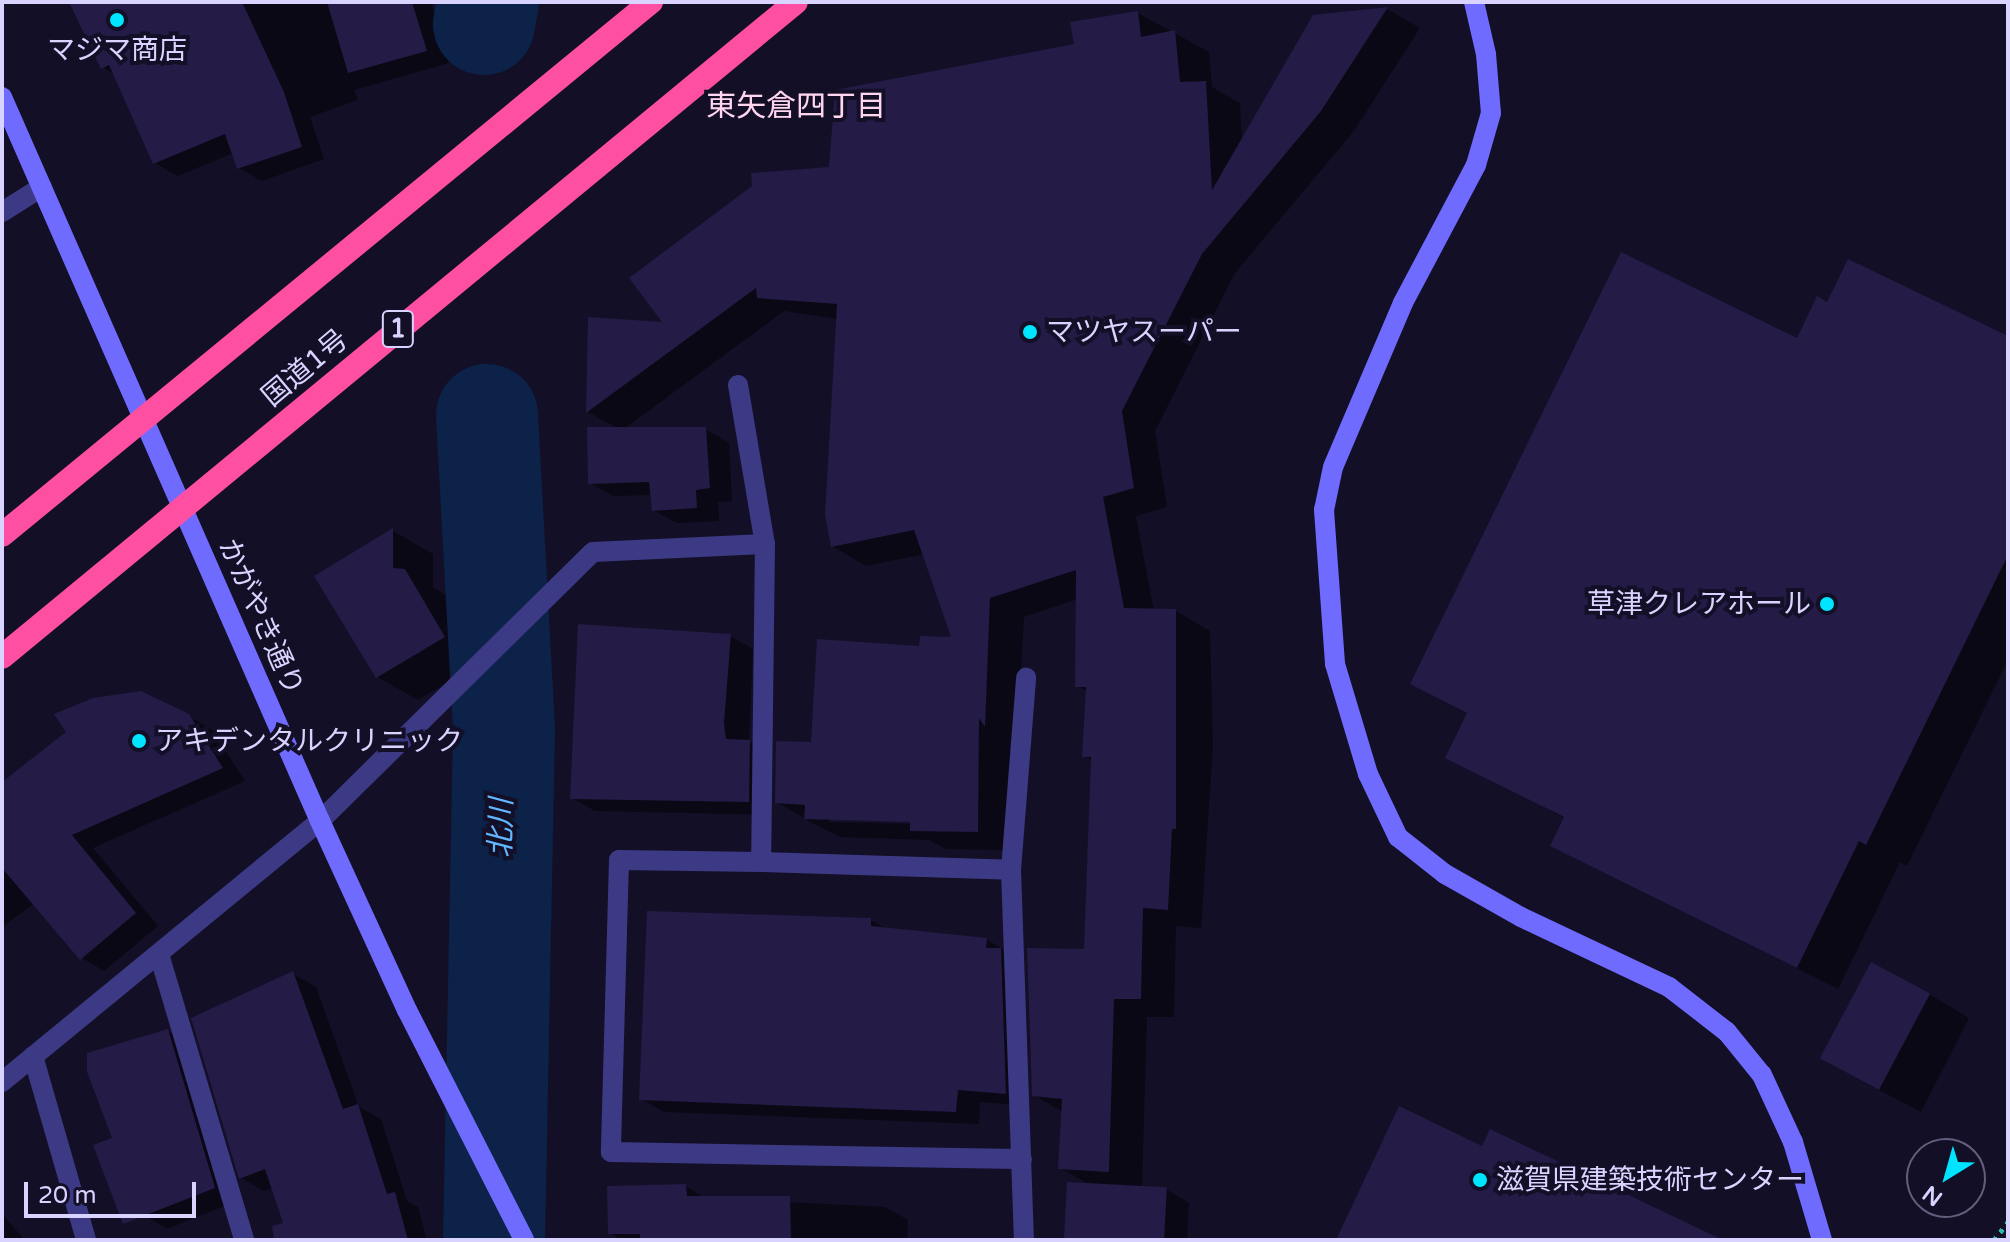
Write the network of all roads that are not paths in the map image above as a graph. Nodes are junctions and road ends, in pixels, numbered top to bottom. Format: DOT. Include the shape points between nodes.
graph roads {
  1 [pos="651,2"];
  2 [pos="796,2"];
  3 [pos="1474,2"];
  4 [pos="2,97"];
  5 [pos="42,187"];
  6 [pos="2,212"];
  7 [pos="738,385"];
  8 [pos="144,422"];
  9 [pos="183,510"];
  10 [pos="2,535"];
  11 [pos="765,544"];
  12 [pos="2,657"];
  13 [pos="1026,678"];
  14 [pos="320,821"];
  15 [pos="761,862"];
  16 [pos="1011,870"];
  17 [pos="159,954"];
  18 [pos="33,1056"];
  19 [pos="2,1082"];
  20 [pos="1022,1159"];
  21 [pos="86,1240"];
  22 [pos="244,1240"];
  23 [pos="524,1240"];
  24 [pos="1024,1240"];
  25 [pos="1822,1240"];
  1 -- 8 [label="highway"];
  2 -- 9 [label="highway, 国道1号 / 1"];
  3 -- 25 [label="street" via="1491,113 1476,165 1403,303 1333,467 1324,510 1335,664 1368,774 1398,837 1445,874 1521,917 1669,987 1727,1032 1762,1075 1793,1142"];
  4 -- 5 [label="street, かがやき通り"];
  5 -- 6 [label="street"];
  5 -- 8 [label="street, かがやき通り"];
  7 -- 11 [label="street"];
  8 -- 9 [label="street, かがやき通り"];
  8 -- 10 [label="highway"];
  9 -- 12 [label="highway, 国道1号 / 1"];
  9 -- 14 [label="street, かがやき通り"];
  11 -- 14 [label="street" via="593,552"];
  11 -- 15 [label="street"];
  13 -- 16 [label="street"];
  14 -- 17 [label="street"];
  14 -- 23 [label="street, かがやき通り" via="407,1010"];
  15 -- 16 [label="street"];
  15 -- 20 [label="street" via="619,860 611,1152"];
  16 -- 20 [label="street"];
  17 -- 18 [label="street"];
  17 -- 22 [label="street"];
  18 -- 19 [label="street"];
  18 -- 21 [label="street"];
  20 -- 24 [label="street"];
}
